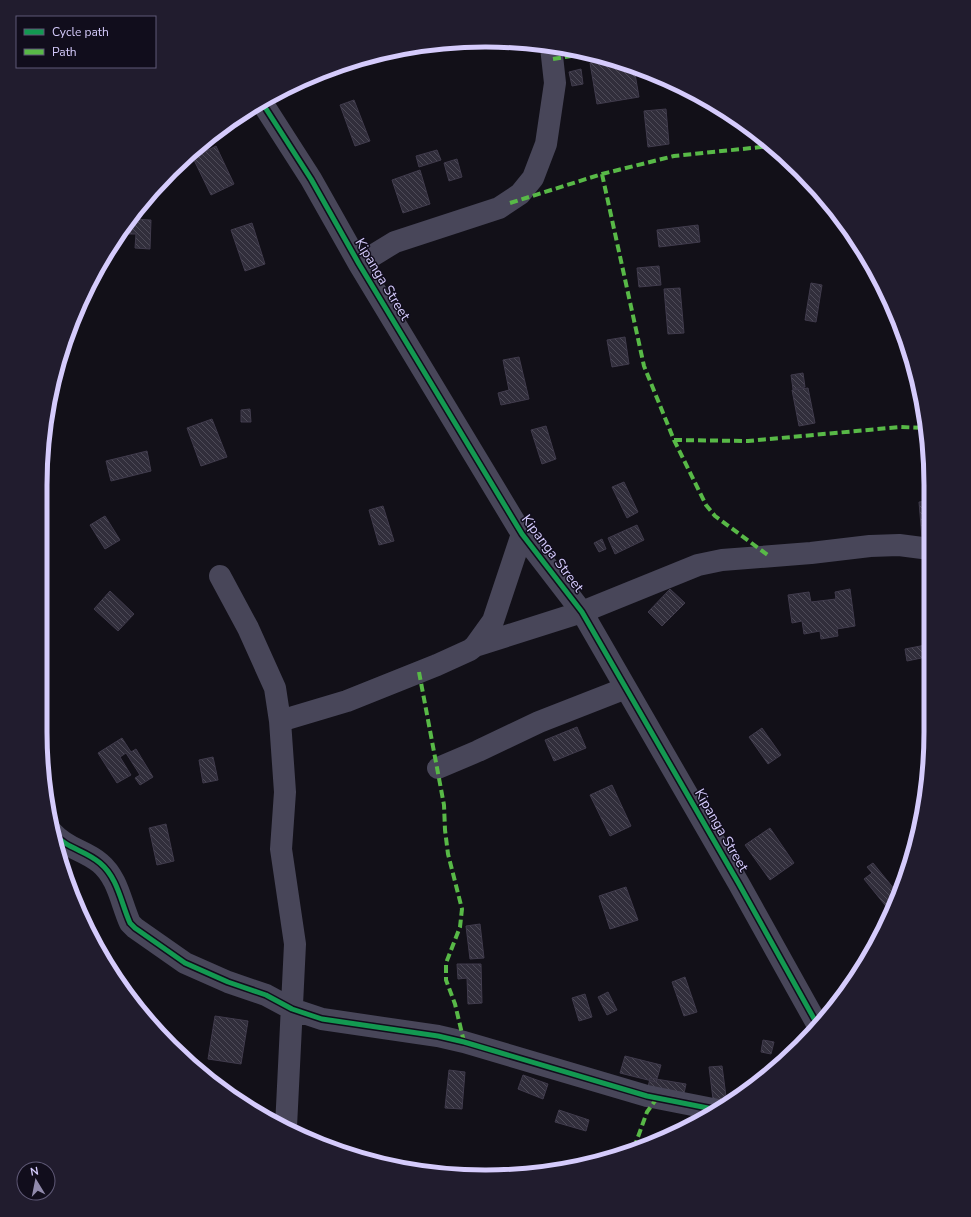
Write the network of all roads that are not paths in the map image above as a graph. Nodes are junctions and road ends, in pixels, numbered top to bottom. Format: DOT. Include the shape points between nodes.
graph roads {
  1 [pos="552,52"];
  2 [pos="265,107"];
  3 [pos="359,264"];
  4 [pos="522,534"];
  5 [pos="924,548"];
  6 [pos="220,576"];
  7 [pos="582,612"];
  8 [pos="475,646"];
  9 [pos="626,688"];
  10 [pos="280,721"];
  11 [pos="438,768"];
  12 [pos="62,845"];
  13 [pos="68,855"];
  14 [pos="292,1009"];
  15 [pos="815,1021"];
  16 [pos="709,1108"];
  17 [pos="286,1122"];
  1 -- 3 [label="street" via="555,83 546,144 533,178 520,194 499,208 395,242"];
  2 -- 3 [label="street, Kipanga Street" via="311,179"];
  3 -- 4 [label="street, Kipanga Street"];
  4 -- 7 [label="street, Kipanga Street"];
  4 -- 8 [label="street" via="493,621"];
  5 -- 7 [label="street" via="899,545 870,546 722,560 698,565"];
  6 -- 10 [label="street" via="248,628 275,688"];
  7 -- 8 [label="street"];
  7 -- 9 [label="street, Kipanga Street"];
  8 -- 10 [label="street" via="449,660 347,701"];
  9 -- 11 [label="street" via="539,722"];
  9 -- 15 [label="street, Kipanga Street"];
  10 -- 14 [label="street" via="285,792 281,849 295,944"];
  12 -- 13 [label="street"];
  13 -- 14 [label="street" via="90,856 107,870 115,882 130,923 185,963 266,995"];
  14 -- 16 [label="street" via="322,1019 464,1042 647,1096"];
  14 -- 17 [label="street"];
}
